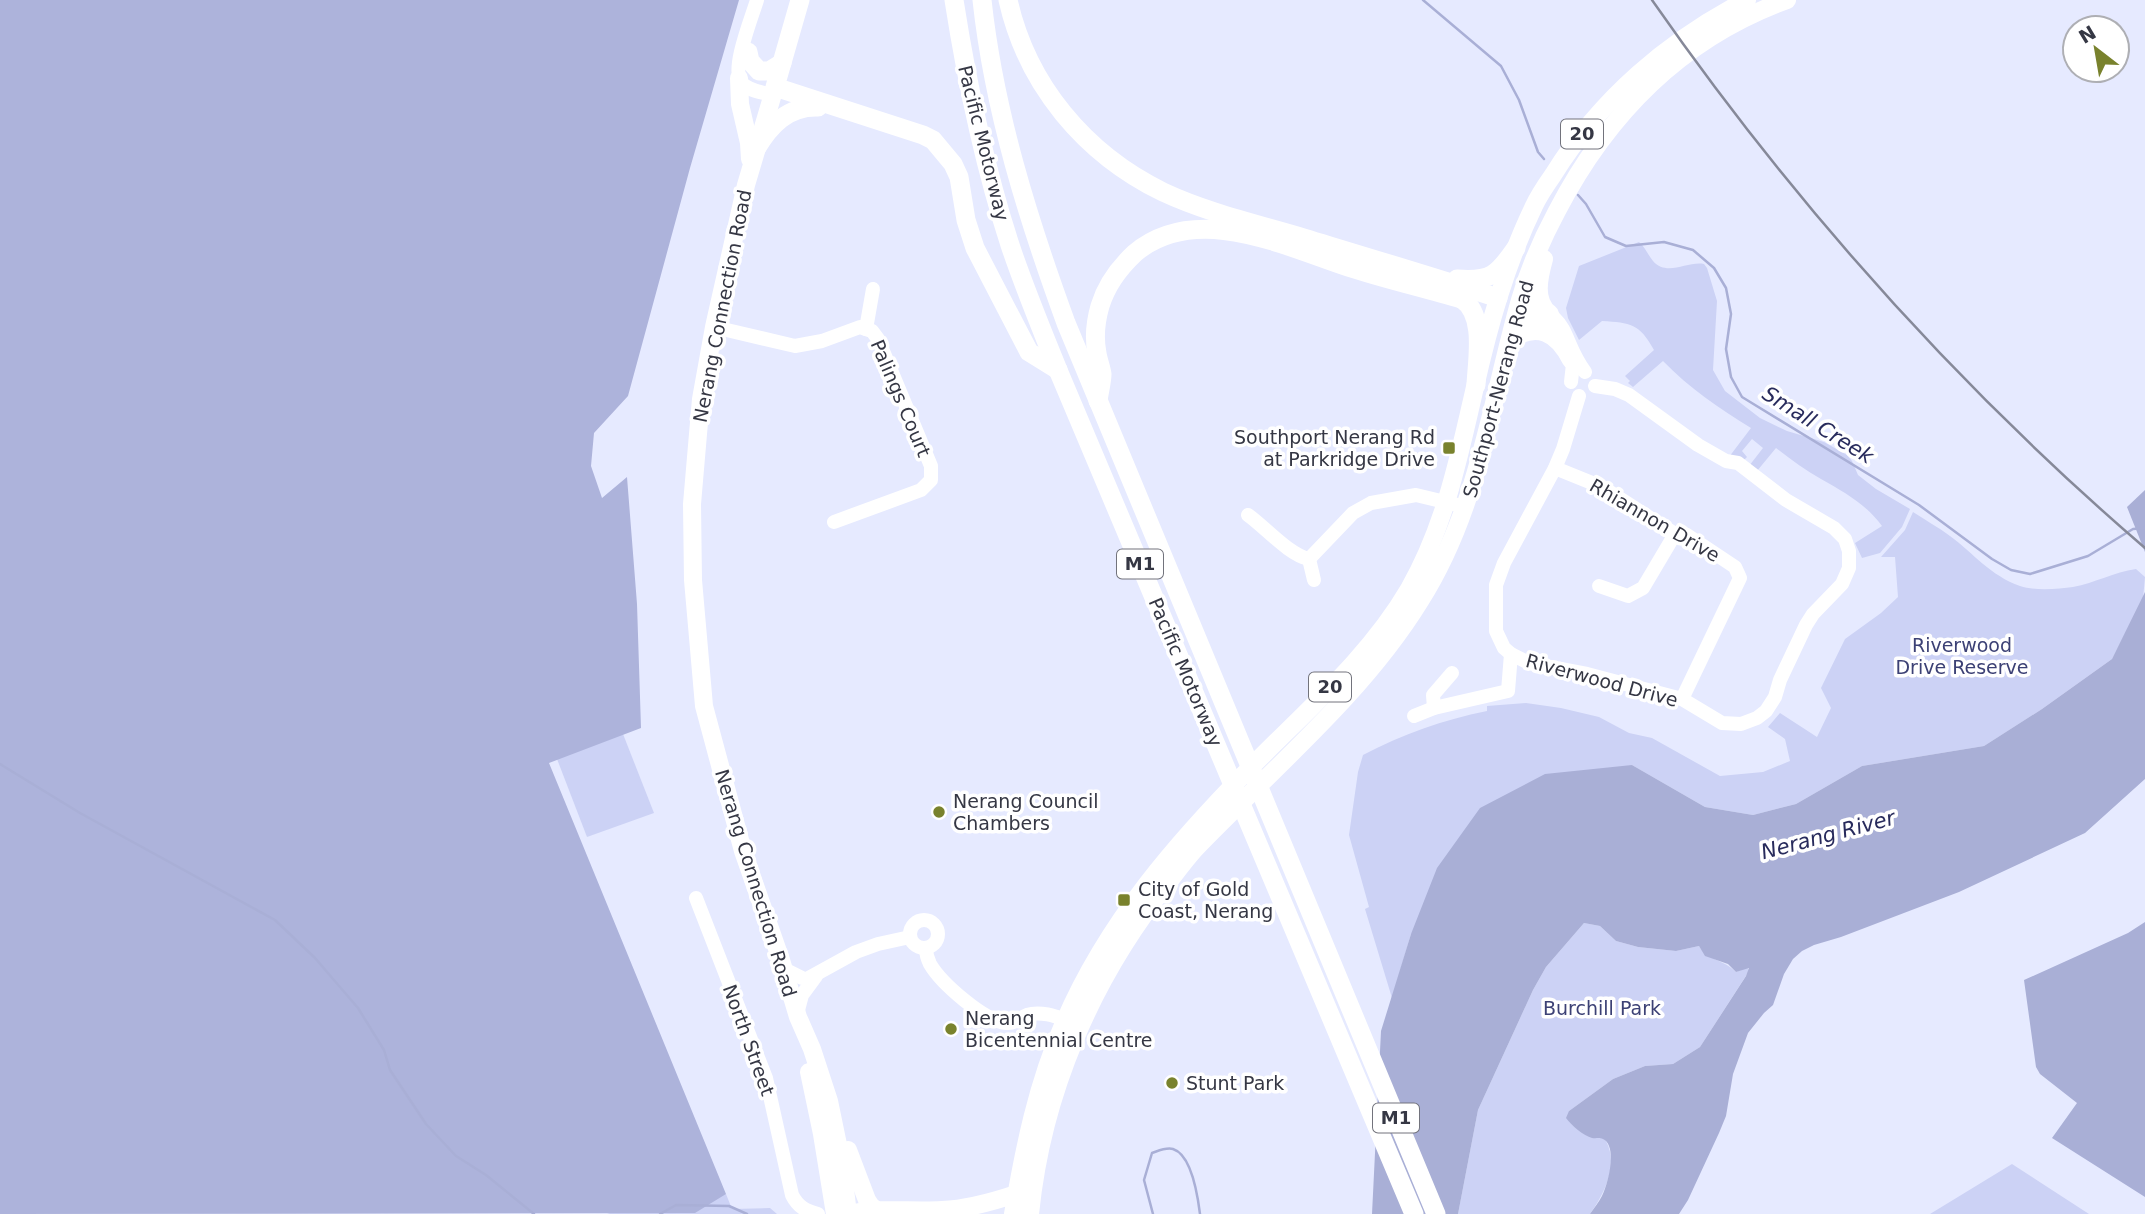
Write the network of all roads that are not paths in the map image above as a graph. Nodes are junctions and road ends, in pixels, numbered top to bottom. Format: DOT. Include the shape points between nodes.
graph roads {
  1 [pos="757,0"];
  2 [pos="800,0"];
  3 [pos="954,0"];
  4 [pos="982,0"];
  5 [pos="1008,0"];
  6 [pos="1747,0"];
  7 [pos="1787,0"];
  8 [pos="750,24"];
  9 [pos="748,52"];
  10 [pos="782,63"];
  11 [pos="739,78"];
  12 [pos="774,91"];
  13 [pos="828,108"];
  14 [pos="756,149"];
  15 [pos="750,170"];
  16 [pos="1555,215"];
  17 [pos="1516,247"];
  18 [pos="1432,276"];
  19 [pos="873,289"];
  20 [pos="1462,299"];
  21 [pos="1497,303"];
  22 [pos="1518,308"];
  23 [pos="1550,314"];
  24 [pos="714,327"];
  25 [pos="866,329"];
  26 [pos="1510,340"];
  27 [pos="1571,360"];
  28 [pos="1058,370"];
  29 [pos="1585,372"];
  30 [pos="1571,382"];
  31 [pos="1476,385"];
  32 [pos="1595,386"];
  33 [pos="1579,396"];
  34 [pos="1097,402"];
  35 [pos="1555,468"];
  36 [pos="1447,501"];
  37 [pos="1466,507"];
  38 [pos="1248,515"];
  39 [pos="834,522"];
  40 [pos="1675,534"];
  41 [pos="1309,559"];
  42 [pos="1314,580"];
  43 [pos="1599,586"];
  44 [pos="1511,654"];
  45 [pos="1452,673"];
  46 [pos="1682,699"];
  47 [pos="1434,708"];
  48 [pos="1414,716"];
  49 [pos="696,898"];
  50 [pos="910,937"];
  51 [pos="926,948"];
  52 [pos="784,969"];
  53 [pos="816,976"];
  54 [pos="798,1016"];
  55 [pos="1073,1023"];
  56 [pos="829,1101"];
  57 [pos="1024,1195"];
  58 [pos="877,1210"];
  59 [pos="818,1214"];
  60 [pos="835,1214"];
  61 [pos="849,1214"];
  62 [pos="1013,1214"];
  63 [pos="1020,1214"];
  64 [pos="1030,1214"];
  65 [pos="1414,1214"];
  66 [pos="1436,1214"];
  1 -- 8 [label="street"];
  2 -- 10 [label="highway"];
  3 -- 28 [label="highway, Pacific Motorway / M1" via="978,131 996,199"];
  4 -- 34 [label="highway, Pacific Motorway / M1" via="1016,172 1047,273"];
  5 -- 18 [label="highway" via="1021,44 1048,95 1091,144 1123,169 1193,204"];
  6 -- 17 [label="main road, Southport-Nerang Road / 20" via="1676,43 1607,104 1566,153 1535,202"];
  7 -- 16 [label="main road, Southport-Nerang Road / 20" via="1724,30 1644,89 1588,156"];
  8 -- 9 [label="street"];
  8 -- 11 [label="street"];
  9 -- 10 [label="highway" via="750,61 762,72"];
  9 -- 12 [label="street" via="751,78"];
  10 -- 12 [label="highway"];
  11 -- 12 [label="street" via="751,89"];
  11 -- 15 [label="main road"];
  12 -- 13 [label="highway"];
  12 -- 14 [label="main road, Nerang Connection Road"];
  13 -- 14 [label="highway" via="799,108 781,117"];
  13 -- 28 [label="highway" via="923,135 944,152 959,177 975,248 1029,352"];
  14 -- 15 [label="main road, Nerang Connection Road"];
  15 -- 24 [label="main road, Nerang Connection Road"];
  16 -- 22 [label="main road, Southport-Nerang Road / 20"];
  16 -- 23 [label="main road" via="1539,281 1541,303"];
  17 -- 18 [label="highway" via="1490,276 1470,280"];
  17 -- 21 [label="main road, Southport-Nerang Road / 20"];
  18 -- 21 [label="highway"];
  19 -- 25 [label="street"];
  20 -- 21 [label="highway"];
  20 -- 31 [label="highway" via="1477,322"];
  20 -- 34 [label="highway" via="1243,233 1212,228 1179,232 1139,250 1105,293 1096,333 1102,375"];
  21 -- 22 [label="main road"];
  21 -- 31 [label="main road, Southport-Nerang Road / 20"];
  22 -- 23 [label="street" via="1533,306"];
  22 -- 26 [label="main road, Southport-Nerang Road / 20"];
  22 -- 27 [label="street" via="1550,326"];
  23 -- 29 [label="street" via="1565,331"];
  24 -- 25 [label="street, Palings Court" via="795,346"];
  24 -- 52 [label="main road, Nerang Connection Road" via="701,399 692,504 693,580 704,706 743,851"];
  25 -- 39 [label="street, Palings Court" via="878,339 931,466 931,480 921,490"];
  26 -- 27 [label="main road" via="1528,331 1543,331 1562,345"];
  26 -- 37 [label="main road, Southport-Nerang Road / 20"];
  27 -- 30 [label="street"];
  28 -- 65 [label="highway, Pacific Motorway / M1"];
  29 -- 30 [label="street" via="1574,375"];
  29 -- 32 [label="street" via="1593,377"];
  30 -- 33 [label="street"];
  31 -- 36 [label="main road, Southport-Nerang Road / 20"];
  32 -- 33 [label="street" via="1591,394"];
  32 -- 46 [label="street, Riverwood Drive" via="1625,393 1698,444 1738,463 1786,500 1835,528 1849,551 1849,568 1842,584 1806,625 1775,697 1757,719 1722,723"];
  33 -- 35 [label="street, Riverwood Drive"];
  34 -- 66 [label="highway, Pacific Motorway / M1"];
  35 -- 40 [label="street, Rhiannon Drive" via="1602,487"];
  35 -- 44 [label="street, Riverwood Drive" via="1496,585 1496,631"];
  36 -- 37 [label="street"];
  36 -- 41 [label="street" via="1416,495 1371,503 1353,513"];
  36 -- 55 [label="main road, Southport-Nerang Road / 20" via="1430,551 1388,623 1155,872 1105,944"];
  37 -- 55 [label="main road, Southport-Nerang Road / 20" via="1430,586 1380,659 1192,852 1123,945 1093,1000"];
  38 -- 41 [label="street"];
  40 -- 43 [label="street" via="1643,588 1628,596"];
  40 -- 46 [label="street, Rhiannon Drive" via="1687,535 1735,567 1740,579"];
  41 -- 42 [label="street"];
  44 -- 46 [label="street, Riverwood Drive" via="1529,663"];
  44 -- 47 [label="street" via="1508,691"];
  45 -- 47 [label="street" via="1433,695"];
  47 -- 48 [label="street"];
  49 -- 59 [label="street, North Street" via="766,1078 792,1195 804,1210"];
  50 -- 51 [label="street"];
  50 -- 51 [label="street" via="912,926 920,920 935,924 938,939"];
  50 -- 53 [label="street" via="856,952"];
  51 -- 55 [label="street" via="934,970 991,1019 1013,1023 1036,1013"];
  52 -- 53 [label="street" via="803,979"];
  52 -- 54 [label="main road, Nerang Connection Road"];
  53 -- 54 [label="street" via="802,995"];
  54 -- 56 [label="main road, Nerang Connection Road"];
  54 -- 60 [label="main road, Nerang Connection Road"];
  55 -- 57 [label="main road, Southport-Nerang Road / 20" via="1036,1101 1028,1132"];
  56 -- 58 [label="main road" via="867,1200"];
  56 -- 61 [label="main road, Nerang Connection Road"];
  57 -- 58 [label="main road" via="963,1208"];
  57 -- 62 [label="main road, Southport-Nerang Road / 20"];
  57 -- 63 [label="main road"];
  57 -- 64 [label="main road, Southport-Nerang Road / 20"];
  58 -- 61 [label="main road"];
}
